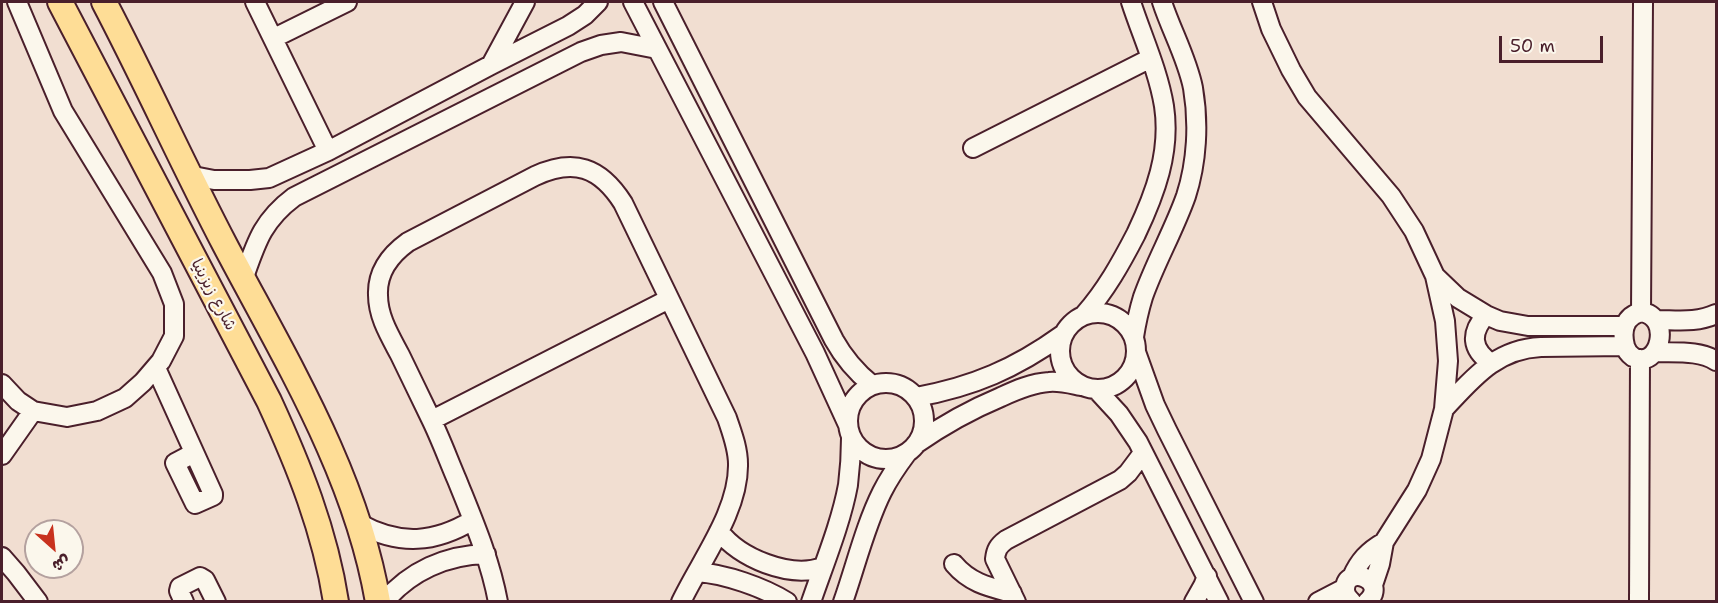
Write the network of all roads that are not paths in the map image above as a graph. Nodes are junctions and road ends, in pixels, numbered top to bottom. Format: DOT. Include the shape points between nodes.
graph roads {
  1 [pos="17,2"];
  2 [pos="60,2"];
  3 [pos="255,2"];
  4 [pos="347,2"];
  5 [pos="525,2"];
  6 [pos="598,2"];
  7 [pos="633,2"];
  8 [pos="663,2"];
  9 [pos="1131,2"];
  10 [pos="1162,2"];
  11 [pos="1262,2"];
  12 [pos="1643,2"];
  13 [pos="109,12"];
  14 [pos="274,38"];
  15 [pos="80,42"];
  16 [pos="657,49"];
  17 [pos="1151,58"];
  18 [pos="491,65"];
  19 [pos="973,148"];
  20 [pos="328,151"];
  21 [pos="188,175"];
  22 [pos="1435,276"];
  23 [pos="243,280"];
  24 [pos="669,299"];
  25 [pos="1716,314"];
  26 [pos="1084,315"];
  27 [pos="1486,315"];
  28 [pos="1649,316"];
  29 [pos="1445,321"];
  30 [pos="1624,326"];
  31 [pos="1062,335"];
  32 [pos="1135,344"];
  33 [pos="1625,346"];
  34 [pos="1647,356"];
  35 [pos="1448,361"];
  36 [pos="1716,361"];
  37 [pos="1491,363"];
  38 [pos="156,368"];
  39 [pos="2,384"];
  40 [pos="872,385"];
  41 [pos="1089,388"];
  42 [pos="916,397"];
  43 [pos="1444,409"];
  44 [pos="33,411"];
  45 [pos="432,420"];
  46 [pos="849,431"];
  47 [pos="912,448"];
  48 [pos="194,453"];
  49 [pos="1143,453"];
  50 [pos="2,455"];
  51 [pos="1155,476"];
  52 [pos="1120,480"];
  53 [pos="473,520"];
  54 [pos="360,524"];
  55 [pos="718,531"];
  56 [pos="1384,542"];
  57 [pos="486,554"];
  58 [pos="2,557"];
  59 [pos="954,564"];
  60 [pos="823,567"];
  61 [pos="697,572"];
  62 [pos="1207,576"];
  63 [pos="1350,589"];
  64 [pos="1370,593"];
  65 [pos="1014,597"];
  66 [pos="39,602"];
  67 [pos="184,602"];
  68 [pos="216,602"];
  69 [pos="336,602"];
  70 [pos="378,602"];
  71 [pos="384,602"];
  72 [pos="498,602"];
  73 [pos="681,602"];
  74 [pos="787,602"];
  75 [pos="811,602"];
  76 [pos="843,602"];
  77 [pos="1194,602"];
  78 [pos="1219,602"];
  79 [pos="1254,602"];
  80 [pos="1318,602"];
  81 [pos="1639,602"];
  1 -- 38 [label="street" via="63,111 162,273 174,304 174,336"];
  2 -- 15 [label="main road, شارع زيزينيا"];
  3 -- 14 [label="street"];
  4 -- 14 [label="street"];
  5 -- 18 [label="street"];
  6 -- 18 [label="street" via="568,26"];
  7 -- 16 [label="street"];
  8 -- 40 [label="street" via="834,340 859,375"];
  9 -- 17 [label="street"];
  10 -- 32 [label="street" via="1192,85 1196,140 1186,195 1143,297"];
  11 -- 22 [label="street" via="1298,84 1399,207"];
  12 -- 28 [label="street"];
  13 -- 15 [label="main road"];
  13 -- 21 [label="main road, شارع زيزينيا"];
  14 -- 20 [label="street"];
  15 -- 69 [label="main road, شارع زيزينيا" via="288,441 319,526"];
  16 -- 23 [label="street" via="621,42 582,52 294,197 260,233"];
  16 -- 46 [label="street" via="815,353"];
  17 -- 19 [label="street"];
  17 -- 26 [label="street" via="1165,126 1157,186 1120,264"];
  18 -- 20 [label="street"];
  20 -- 21 [label="street" via="269,178 214,180"];
  21 -- 23 [label="main road, شارع زيزينيا"];
  22 -- 27 [label="street" via="1458,298"];
  22 -- 29 [label="street"];
  23 -- 54 [label="main road, شارع زيزينيا" via="323,434"];
  24 -- 45 [label="street"];
  24 -- 45 [label="street" via="623,203 601,177 568,166 551,168 525,180 408,242 395,251 379,278 377,293 385,325"];
  24 -- 55 [label="street" via="735,440 736,487"];
  25 -- 28 [label="street" via="1690,321"];
  26 -- 31 [label="street" via="1071,322"];
  26 -- 32 [label="street" via="1114,315 1126,324"];
  27 -- 29 [label="street" via="1465,314"];
  27 -- 30 [label="street" via="1514,324"];
  27 -- 37 [label="street" via="1478,324 1476,346"];
  28 -- 30 [label="street" via="1630,316"];
  28 -- 34 [label="street" via="1659,326 1659,345"];
  29 -- 35 [label="street"];
  30 -- 33 [label="street"];
  31 -- 41 [label="street" via="1061,364 1069,377"];
  31 -- 42 [label="street" via="983,380"];
  32 -- 41 [label="street" via="1133,367 1124,379 1111,387"];
  32 -- 79 [label="street" via="1167,430"];
  33 -- 34 [label="street" via="1630,355"];
  33 -- 37 [label="street" via="1527,347"];
  34 -- 36 [label="street" via="1690,353"];
  34 -- 81 [label="street"];
  35 -- 37 [label="street" via="1469,369"];
  35 -- 43 [label="street"];
  37 -- 43 [label="street"];
  38 -- 44 [label="street" via="125,398 97,411 67,417"];
  38 -- 48 [label="street"];
  39 -- 44 [label="street"];
  40 -- 42 [label="street" via="896,384"];
  40 -- 46 [label="street" via="853,401 848,413"];
  41 -- 47 [label="street" via="1050,382 1019,389 953,420"];
  41 -- 49 [label="street" via="1113,408"];
  42 -- 47 [label="street" via="924,421 922,433"];
  43 -- 56 [label="street" via="1425,475"];
  44 -- 50 [label="street"];
  45 -- 53 [label="street"];
  46 -- 47 [label="street" via="859,448 870,456 895,458"];
  46 -- 60 [label="street" via="847,487"];
  47 -- 76 [label="street" via="882,491"];
  49 -- 51 [label="street"];
  49 -- 52 [label="street"];
  51 -- 52 [label="street"];
  51 -- 62 [label="street"];
  52 -- 65 [label="street" via="999,545 995,559"];
  53 -- 54 [label="street" via="452,532 412,540 385,536"];
  53 -- 57 [label="street"];
  54 -- 70 [label="main road, شارع زيزينيا"];
  55 -- 60 [label="street" via="742,553 766,562 801,572"];
  55 -- 61 [label="street"];
  56 -- 63 [label="street" via="1364,556"];
  56 -- 64 [label="street"];
  57 -- 71 [label="street" via="459,556 433,564 409,578"];
  57 -- 72 [label="street"];
  58 -- 66 [label="street"];
  59 -- 65 [label="street" via="980,585"];
  60 -- 75 [label="street"];
  61 -- 73 [label="street"];
  61 -- 74 [label="street" via="737,581"];
  62 -- 77 [label="street"];
  62 -- 78 [label="street"];
  63 -- 64 [label="street" via="1358,575 1364,576 1370,580"];
  63 -- 80 [label="street"];
  67 -- 68 [label="street" via="180,587 200,578 205,580"];
}
